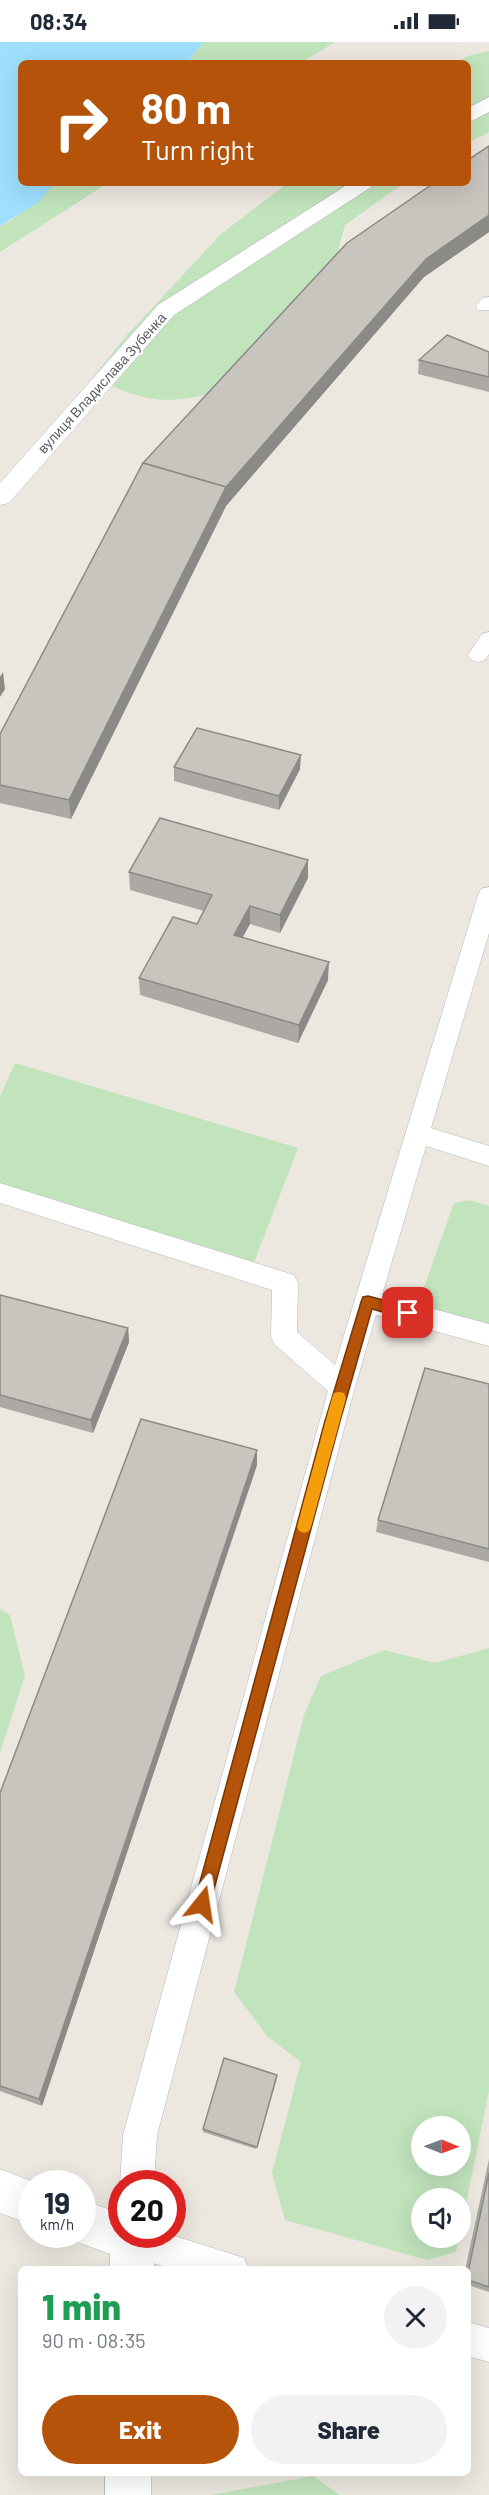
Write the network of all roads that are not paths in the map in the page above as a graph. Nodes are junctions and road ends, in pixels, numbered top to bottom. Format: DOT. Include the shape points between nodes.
graph roads {
  1 [pos="489,104"];
  2 [pos="471,115"];
  3 [pos="359,186"];
  4 [pos="0,498"];
  5 [pos="489,895"];
  6 [pos="418,1134"];
  7 [pos="489,1156"];
  8 [pos="0,1193"];
  9 [pos="368,1302"];
  10 [pos="489,1335"];
  11 [pos="342,1387"];
  12 [pos="138,2170"];
  13 [pos="0,2191"];
  14 [pos="18,2198"];
  15 [pos="133,2248"];
  16 [pos="214,2266"];
  17 [pos="471,2340"];
  18 [pos="489,2345"];
  19 [pos="128,2476"];
  20 [pos="128,2495"];
  1 -- 2 [label="street"];
  3 -- 4 [label="street, вулиця Владислава Зубенка" via="166,310"];
  5 -- 6 [label="lane"];
  6 -- 7 [label="lane"];
  6 -- 9 [label="lane"];
  8 -- 11 [label="lane" via="285,1283 284,1337"];
  9 -- 10 [label="lane"];
  9 -- 11 [label="lane"];
  11 -- 12 [label="lane" via="140,2135"];
  13 -- 14 [label="street"];
  15 -- 16 [label="lane"];
  17 -- 18 [label="lane"];
  19 -- 20 [label="street"];
}
